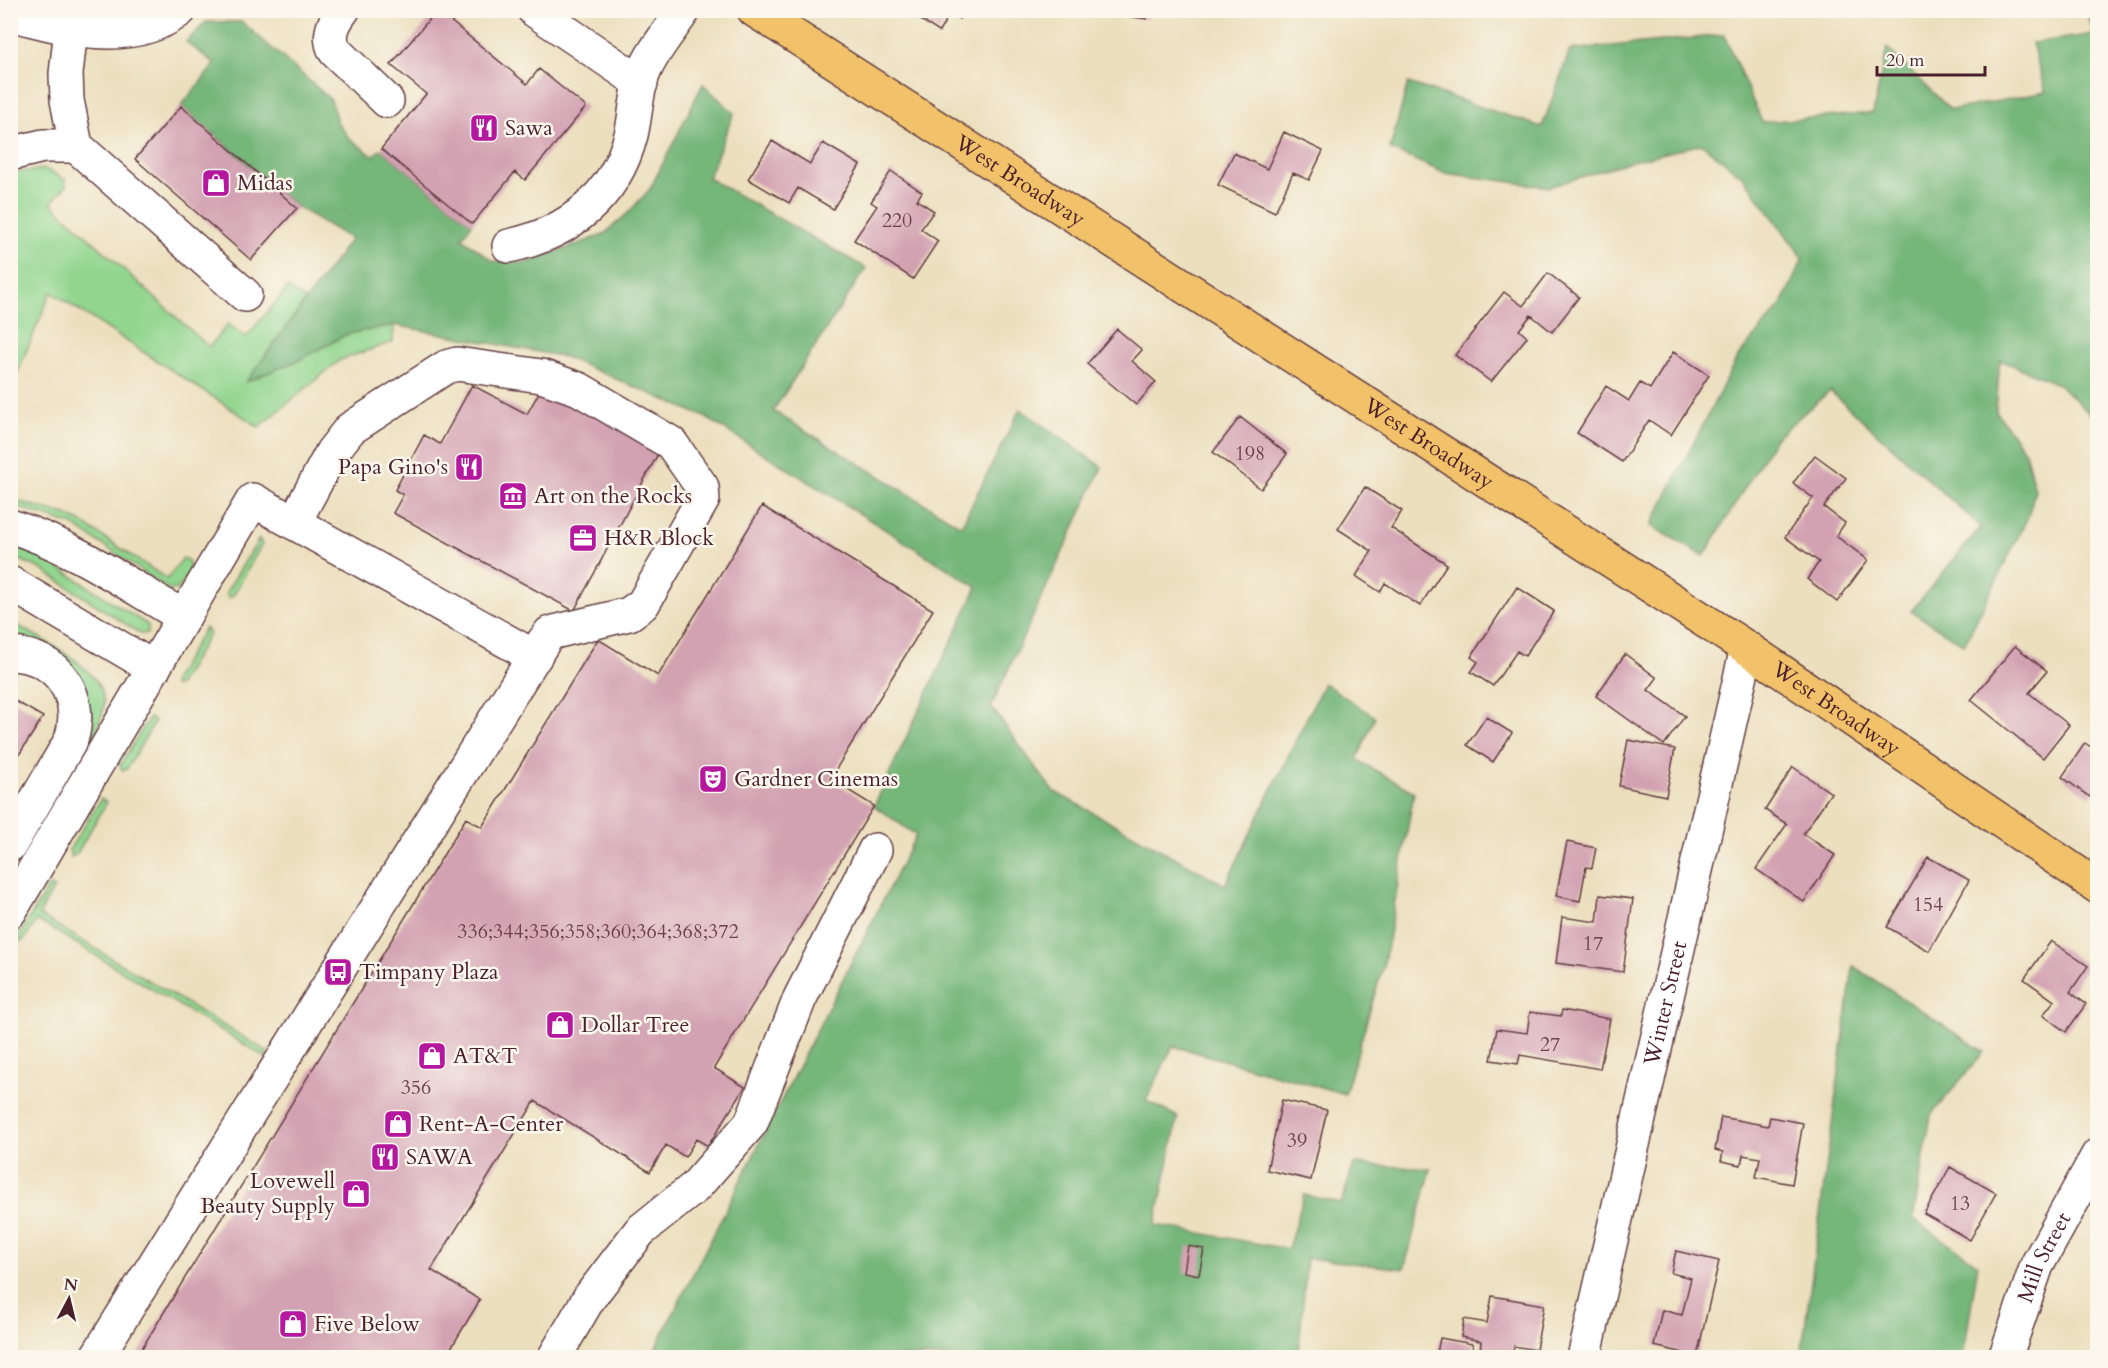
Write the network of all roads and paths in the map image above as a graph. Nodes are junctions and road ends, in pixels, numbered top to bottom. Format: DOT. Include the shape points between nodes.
graph roads {
  1 [pos="180,10"];
  2 [pos="343,10"];
  3 [pos="534,10"];
  4 [pos="684,10"];
  5 [pos="754,10"];
  6 [pos="10,14"];
  7 [pos="62,21"];
  8 [pos="641,83"];
  9 [pos="387,101"];
  10 [pos="76,146"];
  11 [pos="10,154"];
  12 [pos="509,246"];
  13 [pos="245,295"];
  14 [pos="294,524"];
  15 [pos="10,526"];
  16 [pos="10,583"];
  17 [pos="184,617"];
  18 [pos="1747,648"];
  19 [pos="10,654"];
  20 [pos="535,657"];
  21 [pos="154,668"];
  22 [pos="10,671"];
  23 [pos="10,810"];
  24 [pos="10,845"];
  25 [pos="875,850"];
  26 [pos="2097,887"];
  27 [pos="10,911"];
  28 [pos="2096,1158"];
  29 [pos="96,1358"];
  30 [pos="554,1358"];
  31 [pos="1584,1358"];
  32 [pos="2006,1358"];
  1 -- 7 [label="street" via="168,20 137,30 108,32"];
  2 -- 9 [label="street" via="330,42"];
  3 -- 8 [label="street"];
  4 -- 8 [label="street" via="648,64"];
  5 -- 18 [label="main road, West Broadway"];
  6 -- 7 [label="street"];
  7 -- 10 [label="street" via="67,100"];
  8 -- 12 [label="street" via="628,143 609,185 568,225 534,241"];
  10 -- 11 [label="street" via="43,146"];
  10 -- 13 [label="street"];
  14 -- 17 [label="street" via="253,500"];
  14 -- 20 [label="street"];
  14 -- 20 [label="street" via="332,452 350,429 446,367 457,364 542,376 579,388 671,443 702,487 703,499 643,604 629,614 550,633"];
  15 -- 17 [label="street" via="78,554"];
  16 -- 21 [label="street"];
  17 -- 21 [label="street"];
  18 -- 26 [label="main road, West Broadway"];
  18 -- 31 [label="street, Winter Street"];
  19 -- 24 [label="street" via="26,655 56,671 72,694 76,724 71,740"];
  20 -- 29 [label="street"];
  21 -- 27 [label="street"];
  22 -- 23 [label="street" via="28,675 54,693 59,724"];
  25 -- 30 [label="street" via="800,998 751,1123 694,1187 640,1231 589,1298"];
  28 -- 32 [label="street, Mill Street" via="2037,1265"];
}
